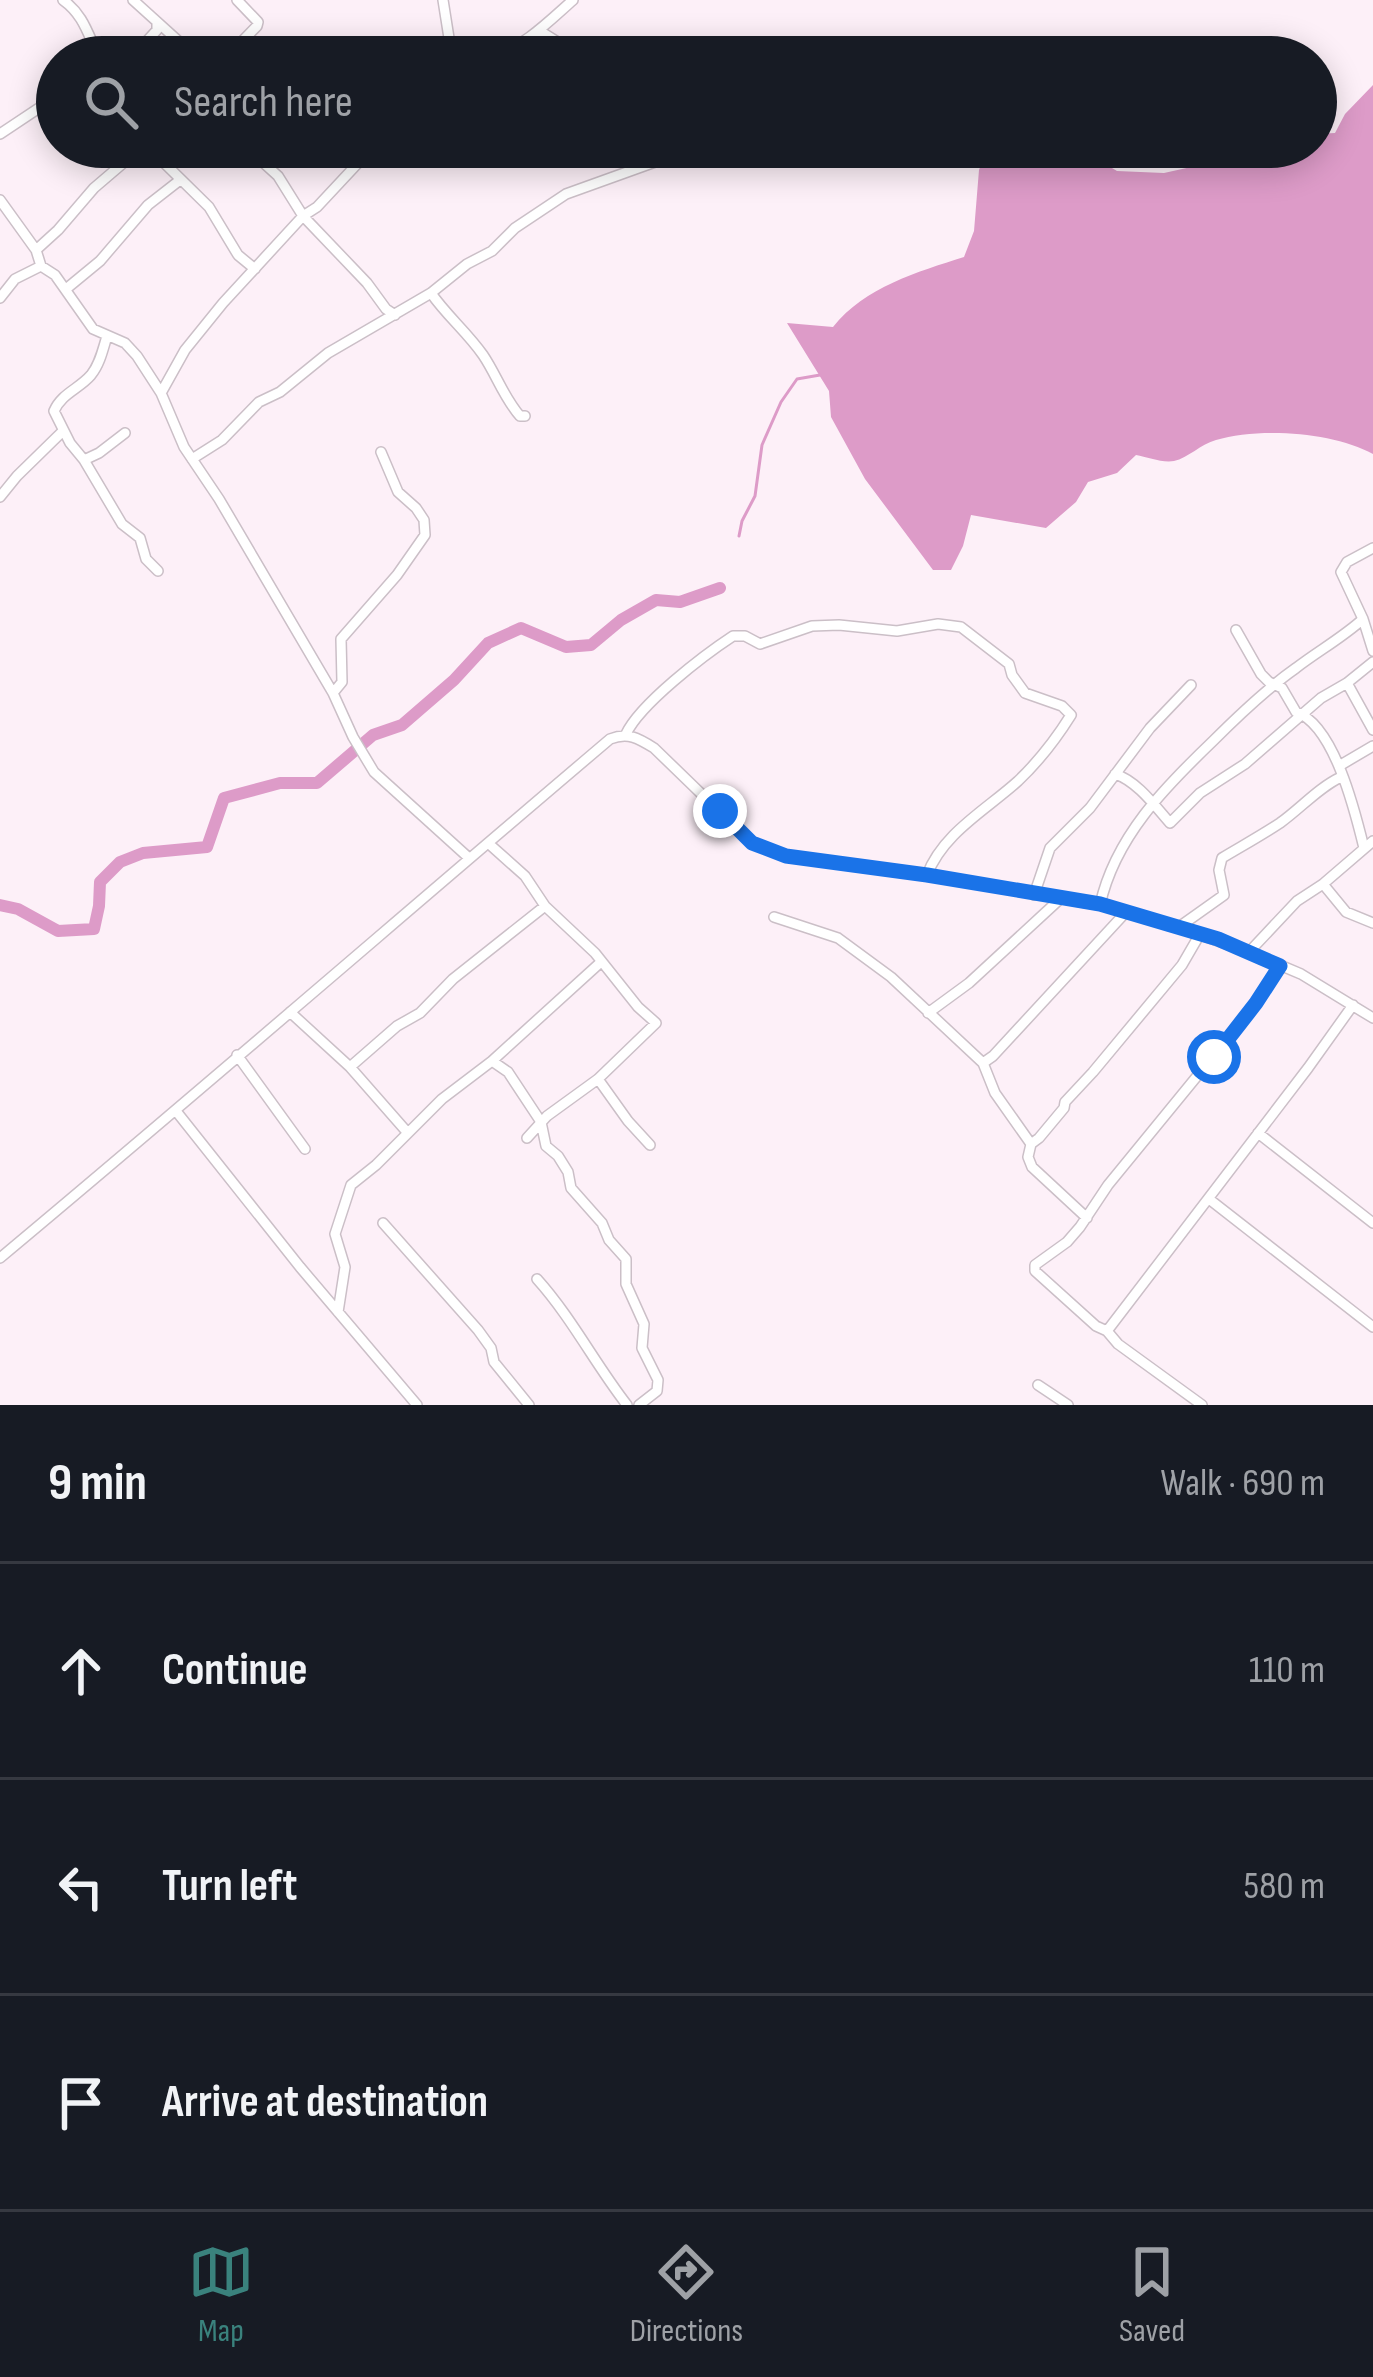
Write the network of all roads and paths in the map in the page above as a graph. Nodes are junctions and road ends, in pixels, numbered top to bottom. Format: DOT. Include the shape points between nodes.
graph roads {
  1 [pos="63,0"];
  2 [pos="134,0"];
  3 [pos="236,0"];
  4 [pos="442,0"];
  5 [pos="573,0"];
  6 [pos="157,24"];
  7 [pos="540,31"];
  8 [pos="90,36"];
  9 [pos="152,36"];
  10 [pos="171,36"];
  11 [pos="248,36"];
  12 [pos="448,36"];
  13 [pos="532,36"];
  14 [pos="548,36"];
  15 [pos="36,110"];
  16 [pos="0,134"];
  17 [pos="118,168"];
  18 [pos="165,168"];
  19 [pos="269,168"];
  20 [pos="354,168"];
  21 [pos="638,168"];
  22 [pos="180,180"];
  23 [pos="0,200"];
  24 [pos="303,216"];
  25 [pos="36,250"];
  26 [pos="40,266"];
  27 [pos="254,269"];
  28 [pos="66,289"];
  29 [pos="431,293"];
  30 [pos="0,298"];
  31 [pos="395,315"];
  32 [pos="107,336"];
  33 [pos="160,393"];
  34 [pos="525,416"];
  35 [pos="63,431"];
  36 [pos="125,433"];
  37 [pos="382,452"];
  38 [pos="192,459"];
  39 [pos="84,460"];
  40 [pos="0,497"];
  41 [pos="1373,548"];
  42 [pos="158,571"];
  43 [pos="1363,619"];
  44 [pos="1236,630"];
  45 [pos="1372,657"];
  46 [pos="1347,683"];
  47 [pos="1191,685"];
  48 [pos="1276,685"];
  49 [pos="333,693"];
  50 [pos="1305,715"];
  51 [pos="1373,730"];
  52 [pos="626,734"];
  53 [pos="1373,746"];
  54 [pos="1340,771"];
  55 [pos="1115,774"];
  56 [pos="1151,802"];
  57 [pos="488,842"];
  58 [pos="1369,844"];
  59 [pos="469,858"];
  60 [pos="927,875"];
  61 [pos="1323,884"];
  62 [pos="1034,895"];
  63 [pos="1061,897"];
  64 [pos="1100,904"];
  65 [pos="545,905"];
  66 [pos="1126,912"];
  67 [pos="774,916"];
  68 [pos="1373,923"];
  69 [pos="1179,927"];
  70 [pos="1200,934"];
  71 [pos="1249,952"];
  72 [pos="601,962"];
  73 [pos="1280,966"];
  74 [pos="1353,1005"];
  75 [pos="290,1012"];
  76 [pos="928,1013"];
  77 [pos="1373,1018"];
  78 [pos="237,1055"];
  79 [pos="491,1061"];
  80 [pos="982,1063"];
  81 [pos="350,1067"];
  82 [pos="598,1079"];
  83 [pos="176,1111"];
  84 [pos="541,1122"];
  85 [pos="407,1132"];
  86 [pos="1258,1133"];
  87 [pos="526,1138"];
  88 [pos="1031,1144"];
  89 [pos="650,1145"];
  90 [pos="305,1149"];
  91 [pos="1209,1199"];
  92 [pos="1087,1218"];
  93 [pos="383,1222"];
  94 [pos="1373,1223"];
  95 [pos="0,1258"];
  96 [pos="537,1280"];
  97 [pos="338,1312"];
  98 [pos="1373,1328"];
  99 [pos="1107,1331"];
  100 [pos="1038,1385"];
  101 [pos="1186,1394"];
  102 [pos="417,1405"];
  103 [pos="529,1405"];
  104 [pos="627,1405"];
  105 [pos="639,1405"];
  106 [pos="1068,1405"];
  107 [pos="1177,1405"];
  108 [pos="1202,1405"];
  1 -- 8 [label="street"];
  2 -- 6 [label="street"];
  3 -- 11 [label="street" via="258,22"];
  4 -- 12 [label="street"];
  5 -- 7 [label="street"];
  6 -- 9 [label="street"];
  6 -- 10 [label="street"];
  7 -- 13 [label="street"];
  7 -- 14 [label="street"];
  15 -- 16 [label="street"];
  17 -- 25 [label="street"];
  18 -- 22 [label="street"];
  19 -- 24 [label="street"];
  20 -- 24 [label="street"];
  21 -- 29 [label="street" via="566,194"];
  22 -- 27 [label="street"];
  22 -- 28 [label="street"];
  23 -- 25 [label="street"];
  24 -- 27 [label="street"];
  24 -- 31 [label="street"];
  25 -- 26 [label="street"];
  26 -- 28 [label="street"];
  26 -- 30 [label="street"];
  27 -- 33 [label="street" via="185,350"];
  28 -- 32 [label="street"];
  29 -- 31 [label="street"];
  29 -- 34 [label="street"];
  31 -- 38 [label="street" via="328,352"];
  32 -- 33 [label="street" via="125,344"];
  32 -- 35 [label="street" via="94,372 56,404"];
  33 -- 38 [label="street"];
  35 -- 39 [label="street"];
  35 -- 40 [label="street"];
  36 -- 39 [label="street"];
  37 -- 49 [label="street" via="398,491 424,520 425,535 341,639 342,682"];
  38 -- 49 [label="street"];
  39 -- 42 [label="street"];
  41 -- 43 [label="street" via="1341,572"];
  43 -- 45 [label="street"];
  43 -- 48 [label="street"];
  44 -- 48 [label="street"];
  45 -- 46 [label="street"];
  46 -- 50 [label="street"];
  46 -- 51 [label="street"];
  47 -- 55 [label="street"];
  48 -- 50 [label="street"];
  48 -- 56 [label="street"];
  49 -- 59 [label="street" via="374,772"];
  50 -- 54 [label="street"];
  50 -- 56 [label="street" via="1170,823"];
  52 -- 57 [label="street"];
  52 -- 60 [label="street" via="654,748 752,843 786,856"];
  52 -- 60 [label="street" via="652,702 733,636 760,644 812,626 961,627 1009,664 1025,693 1071,715 1017,782 944,845"];
  53 -- 54 [label="street"];
  54 -- 58 [label="street"];
  54 -- 69 [label="street" via="1222,858 1224,895"];
  55 -- 56 [label="street"];
  55 -- 62 [label="street" via="1050,848"];
  56 -- 64 [label="street" via="1108,873"];
  57 -- 59 [label="street"];
  57 -- 65 [label="street"];
  58 -- 61 [label="street"];
  59 -- 75 [label="street"];
  60 -- 62 [label="street"];
  61 -- 68 [label="street" via="1346,912"];
  61 -- 71 [label="street"];
  62 -- 63 [label="street"];
  63 -- 64 [label="street"];
  63 -- 76 [label="street"];
  64 -- 66 [label="street"];
  65 -- 72 [label="street"];
  65 -- 81 [label="street"];
  66 -- 69 [label="street"];
  66 -- 80 [label="street"];
  67 -- 76 [label="street" via="838,938"];
  69 -- 70 [label="street"];
  70 -- 71 [label="street"];
  70 -- 88 [label="street"];
  71 -- 73 [label="street"];
  72 -- 79 [label="street"];
  72 -- 82 [label="street" via="656,1023"];
  73 -- 74 [label="street"];
  73 -- 92 [label="street"];
  74 -- 77 [label="street"];
  74 -- 86 [label="street"];
  75 -- 78 [label="street"];
  75 -- 81 [label="street"];
  76 -- 80 [label="street"];
  78 -- 83 [label="street"];
  78 -- 90 [label="street"];
  79 -- 84 [label="street" via="508,1072"];
  79 -- 85 [label="street"];
  80 -- 88 [label="street"];
  81 -- 85 [label="street"];
  82 -- 84 [label="street"];
  82 -- 89 [label="street"];
  83 -- 95 [label="street"];
  83 -- 97 [label="street"];
  84 -- 87 [label="street"];
  84 -- 105 [label="street" via="545,1146 571,1188 626,1259 626,1284 644,1324 642,1348 658,1381"];
  85 -- 97 [label="street" via="351,1186 335,1234 346,1267"];
  86 -- 91 [label="street"];
  86 -- 94 [label="street"];
  88 -- 92 [label="street" via="1032,1167"];
  91 -- 98 [label="street"];
  91 -- 99 [label="street"];
  92 -- 99 [label="street" via="1035,1270"];
  93 -- 103 [label="street" via="478,1330"];
  96 -- 104 [label="street"];
  97 -- 102 [label="street"];
  99 -- 101 [label="street"];
  100 -- 106 [label="street"];
  101 -- 107 [label="street"];
  101 -- 108 [label="street"];
}
